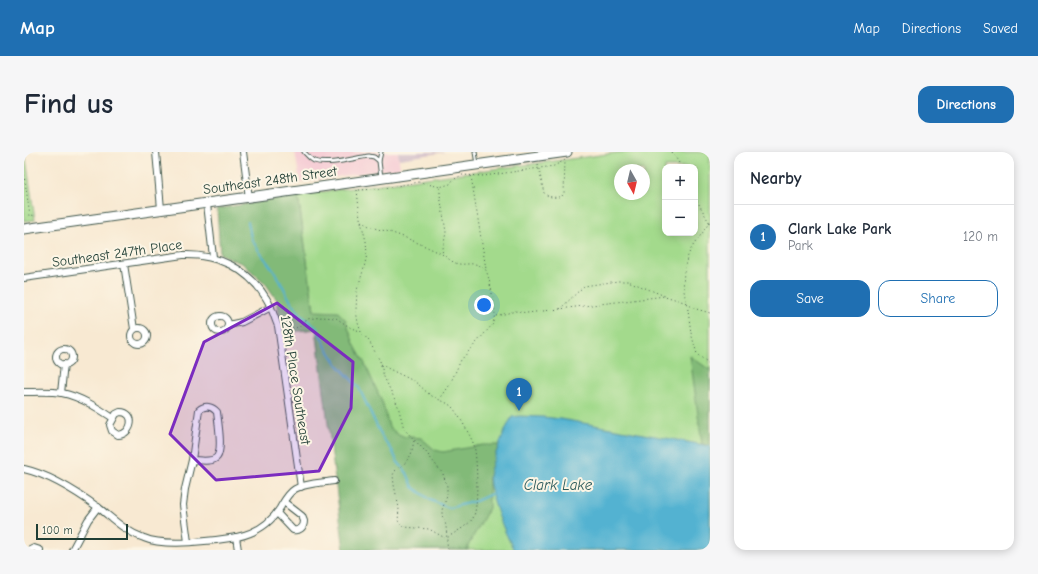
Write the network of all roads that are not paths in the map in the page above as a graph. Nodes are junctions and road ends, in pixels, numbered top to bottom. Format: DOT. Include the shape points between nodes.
graph roads {
  1 [pos="156,152"];
  2 [pos="243,152"];
  3 [pos="304,152"];
  4 [pos="381,152"];
  5 [pos="475,152"];
  6 [pos="566,156"];
  7 [pos="379,161"];
  8 [pos="473,165"];
  9 [pos="381,178"];
  10 [pos="249,198"];
  11 [pos="207,204"];
  12 [pos="161,210"];
  13 [pos="24,229"];
  14 [pos="213,257"];
  15 [pos="124,264"];
  16 [pos="24,278"];
  17 [pos="271,307"];
  18 [pos="228,325"];
  19 [pos="134,329"];
  20 [pos="64,364"];
  21 [pos="24,392"];
  22 [pos="61,393"];
  23 [pos="114,418"];
  24 [pos="192,460"];
  25 [pos="24,469"];
  26 [pos="334,481"];
  27 [pos="301,487"];
  28 [pos="284,502"];
  29 [pos="98,507"];
  30 [pos="276,513"];
  31 [pos="236,537"];
  32 [pos="188,542"];
  33 [pos="30,550"];
  34 [pos="40,550"];
  35 [pos="72,550"];
  36 [pos="238,550"];
  1 -- 12 [label="street"];
  2 -- 10 [label="street"];
  3 -- 7 [label="lane" via="315,161 329,162 369,156"];
  4 -- 7 [label="lane"];
  5 -- 8 [label="lane"];
  6 -- 8 [label="street, Southeast 248th Street" via="537,156"];
  7 -- 9 [label="lane"];
  8 -- 9 [label="street, Southeast 248th Street"];
  9 -- 10 [label="street, Southeast 248th Street" via="356,186"];
  10 -- 11 [label="street, Southeast 248th Street"];
  11 -- 12 [label="street, Southeast 248th Street"];
  11 -- 14 [label="street"];
  12 -- 13 [label="street, Southeast 248th Street"];
  14 -- 15 [label="street, Southeast 247th Place" via="183,255"];
  14 -- 17 [label="street, 128th Place Southeast" via="243,272 257,285"];
  15 -- 16 [label="street, Southeast 247th Place"];
  15 -- 19 [label="street"];
  17 -- 18 [label="street" via="242,322"];
  17 -- 27 [label="street, 128th Place Southeast" via="278,330"];
  20 -- 22 [label="street"];
  21 -- 22 [label="street"];
  22 -- 23 [label="street" via="101,409"];
  24 -- 24 [label="street" via="217,457 220,442 217,412 210,407 199,410"];
  24 -- 32 [label="street" via="183,505"];
  25 -- 29 [label="street" via="73,490"];
  26 -- 27 [label="street"];
  27 -- 28 [label="street" via="290,494"];
  28 -- 30 [label="street"];
  28 -- 30 [label="street" via="302,516 303,527 293,530"];
  29 -- 32 [label="street" via="124,529 145,539 164,543"];
  29 -- 35 [label="street"];
  30 -- 31 [label="street" via="261,528"];
  31 -- 32 [label="street"];
  31 -- 36 [label="street"];
  33 -- 34 [label="street"];
}
